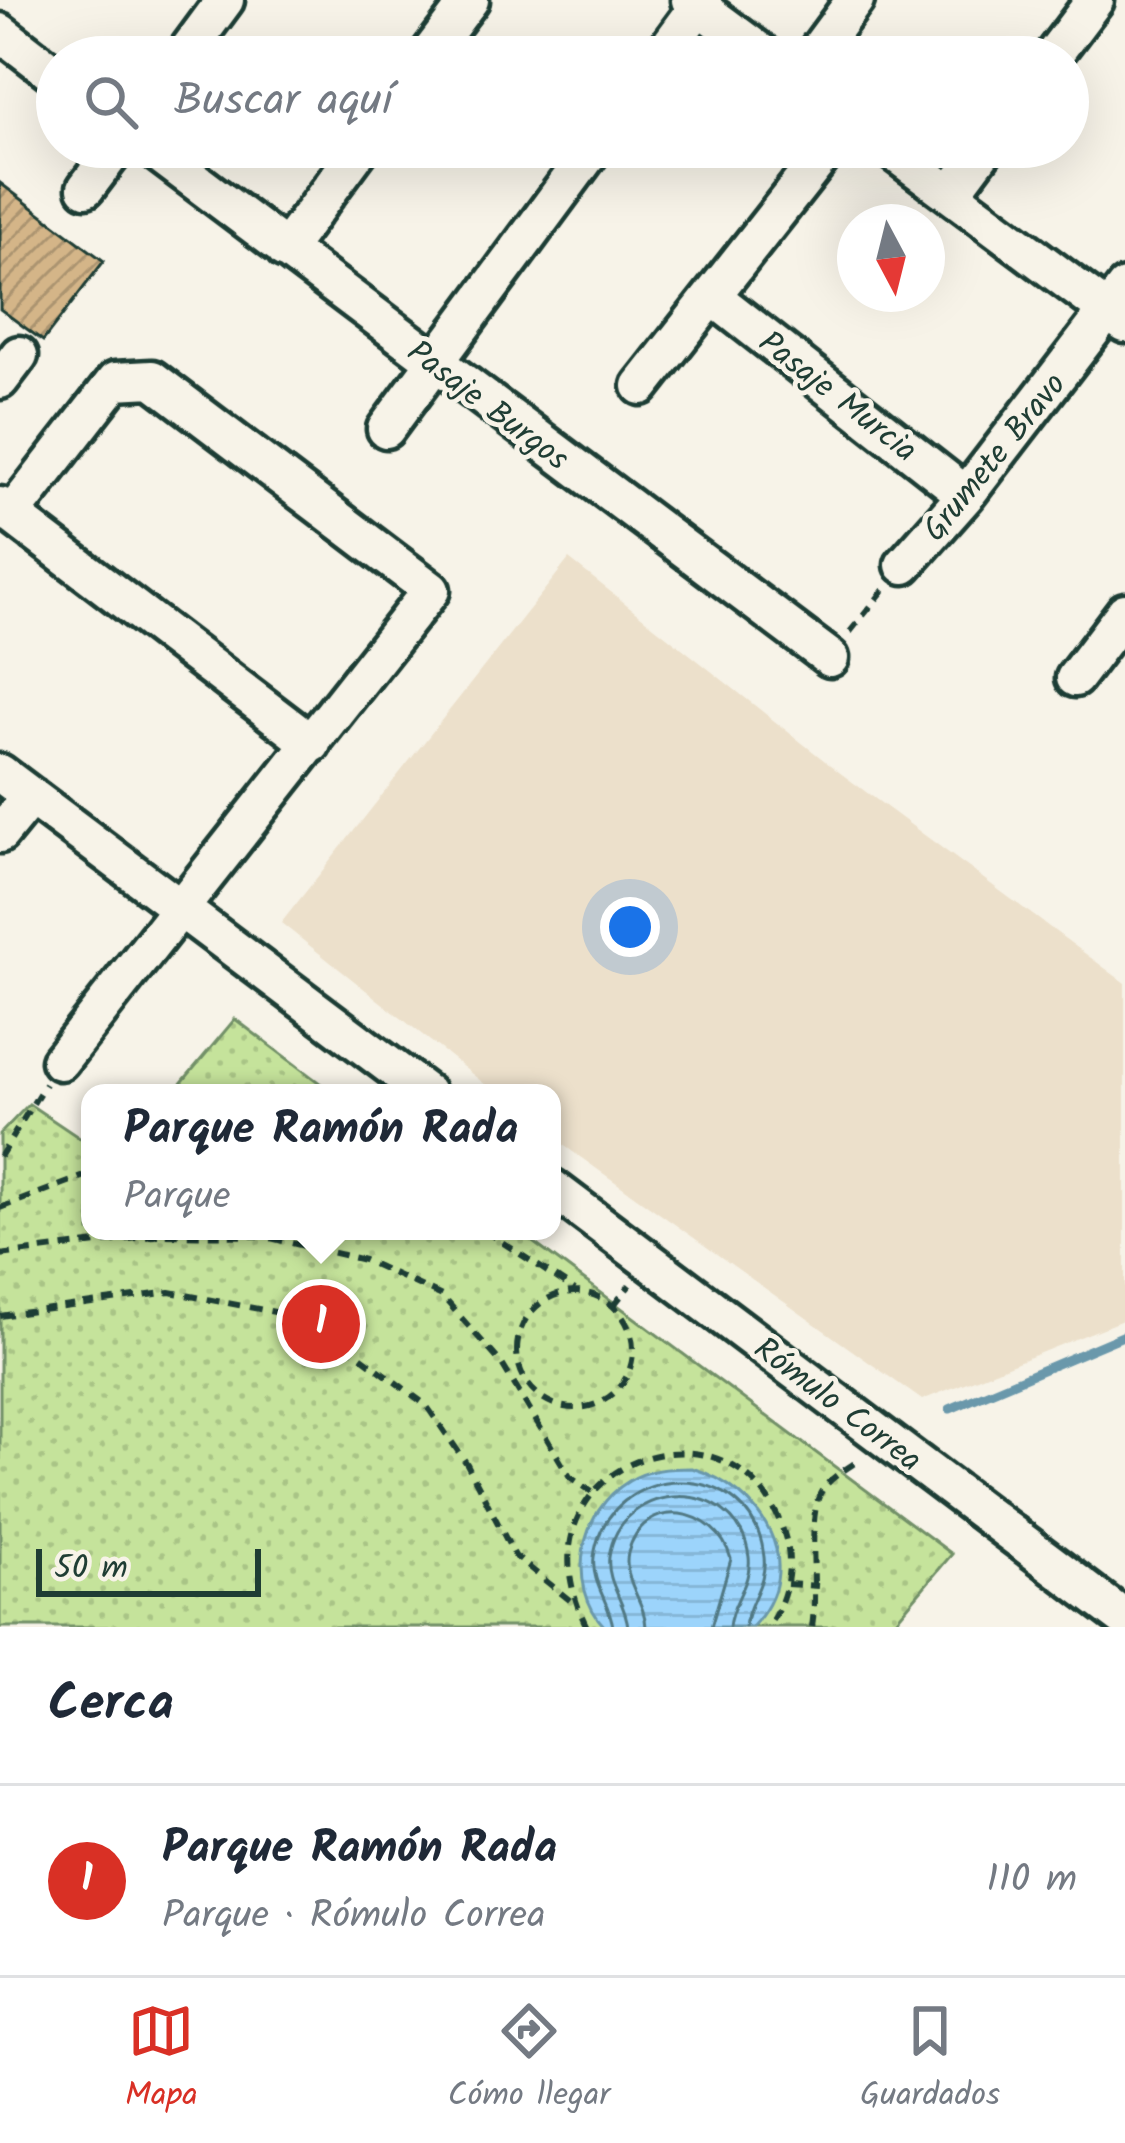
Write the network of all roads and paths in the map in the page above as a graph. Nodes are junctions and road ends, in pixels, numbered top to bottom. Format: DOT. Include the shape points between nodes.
graph roads {
  1 [pos="225,0"];
  2 [pos="470,0"];
  3 [pos="855,0"];
  4 [pos="1094,0"];
  5 [pos="697,2"];
  6 [pos="0,32"];
  7 [pos="198,36"];
  8 [pos="443,36"];
  9 [pos="675,36"];
  10 [pos="740,36"];
  11 [pos="828,36"];
  12 [pos="1067,36"];
  13 [pos="36,60"];
  14 [pos="101,168"];
  15 [pos="178,168"];
  16 [pos="346,168"];
  17 [pos="579,168"];
  18 [pos="813,168"];
  19 [pos="916,168"];
  20 [pos="970,168"];
  21 [pos="86,188"];
  22 [pos="951,194"];
  23 [pos="285,250"];
  24 [pos="712,296"];
  25 [pos="1119,308"];
  26 [pos="434,364"];
  27 [pos="641,386"];
  28 [pos="386,429"];
  29 [pos="966,495"];
  30 [pos="6,511"];
  31 [pos="904,565"];
  32 [pos="1125,612"];
  33 [pos="830,658"];
  34 [pos="1075,678"];
  35 [pos="311,744"];
  36 [pos="0,772"];
  37 [pos="31,796"];
  38 [pos="0,834"];
  39 [pos="182,910"];
  40 [pos="60,1061"];
  41 [pos="414,1084"];
  42 [pos="0,1156"];
  43 [pos="81,1177"];
  44 [pos="561,1195"];
  45 [pos="0,1208"];
  46 [pos="122,1240"];
  47 [pos="282,1240"];
  48 [pos="498,1240"];
  49 [pos="0,1255"];
  50 [pos="578,1292"];
  51 [pos="0,1316"];
  52 [pos="532,1389"];
  53 [pos="522,1395"];
  54 [pos="889,1441"];
  55 [pos="592,1492"];
  56 [pos="787,1584"];
  57 [pos="818,1586"];
  58 [pos="577,1606"];
  59 [pos="1125,1619"];
  60 [pos="587,1627"];
  61 [pos="767,1627"];
  62 [pos="812,1627"];
  1 -- 7 [label="street"];
  2 -- 8 [label="street"];
  3 -- 11 [label="street"];
  4 -- 12 [label="street"];
  5 -- 9 [label="street"];
  5 -- 10 [label="street"];
  6 -- 13 [label="street"];
  14 -- 21 [label="street"];
  15 -- 23 [label="street, Pasaje Burgos"];
  16 -- 23 [label="street"];
  17 -- 26 [label="street"];
  18 -- 24 [label="street"];
  19 -- 22 [label="street"];
  20 -- 22 [label="street"];
  22 -- 25 [label="street"];
  23 -- 26 [label="street, Pasaje Burgos"];
  24 -- 27 [label="street"];
  24 -- 29 [label="street, Pasaje Murcia"];
  25 -- 29 [label="street, Grumete Bravo"];
  26 -- 28 [label="street"];
  26 -- 33 [label="street, Pasaje Burgos"];
  29 -- 31 [label="street, Grumete Bravo"];
  30 -- 35 [label="street"];
  30 -- 35 [label="street" via="115,381 152,379 431,590"];
  31 -- 33 [label="path"];
  32 -- 34 [label="street"];
  35 -- 39 [label="street"];
  36 -- 37 [label="street"];
  37 -- 38 [label="street"];
  37 -- 39 [label="street"];
  39 -- 40 [label="street"];
  39 -- 41 [label="street"];
  40 -- 42 [label="path"];
  43 -- 45 [label="path"];
  44 -- 54 [label="street, Rómulo Correa"];
  46 -- 49 [label="path"];
  47 -- 53 [label="path" via="364,1260 442,1297"];
  48 -- 50 [label="path"];
  50 -- 52 [label="path" via="527,1316 517,1354"];
  50 -- 52 [label="path" via="625,1320 632,1338 628,1375 602,1402 584,1407 547,1401"];
  51 -- 58 [label="path" via="170,1292 311,1319 426,1405 515,1556"];
  52 -- 53 [label="path"];
  53 -- 55 [label="path" via="570,1477"];
  54 -- 57 [label="path" via="831,1479 818,1498"];
  54 -- 59 [label="street, Rómulo Correa"];
  55 -- 56 [label="path" via="620,1467 654,1454 691,1452 726,1462 756,1483 778,1513"];
  55 -- 58 [label="path" via="573,1523 566,1559"];
  56 -- 57 [label="path"];
  56 -- 61 [label="path"];
  57 -- 62 [label="path"];
  58 -- 60 [label="path"];
}
